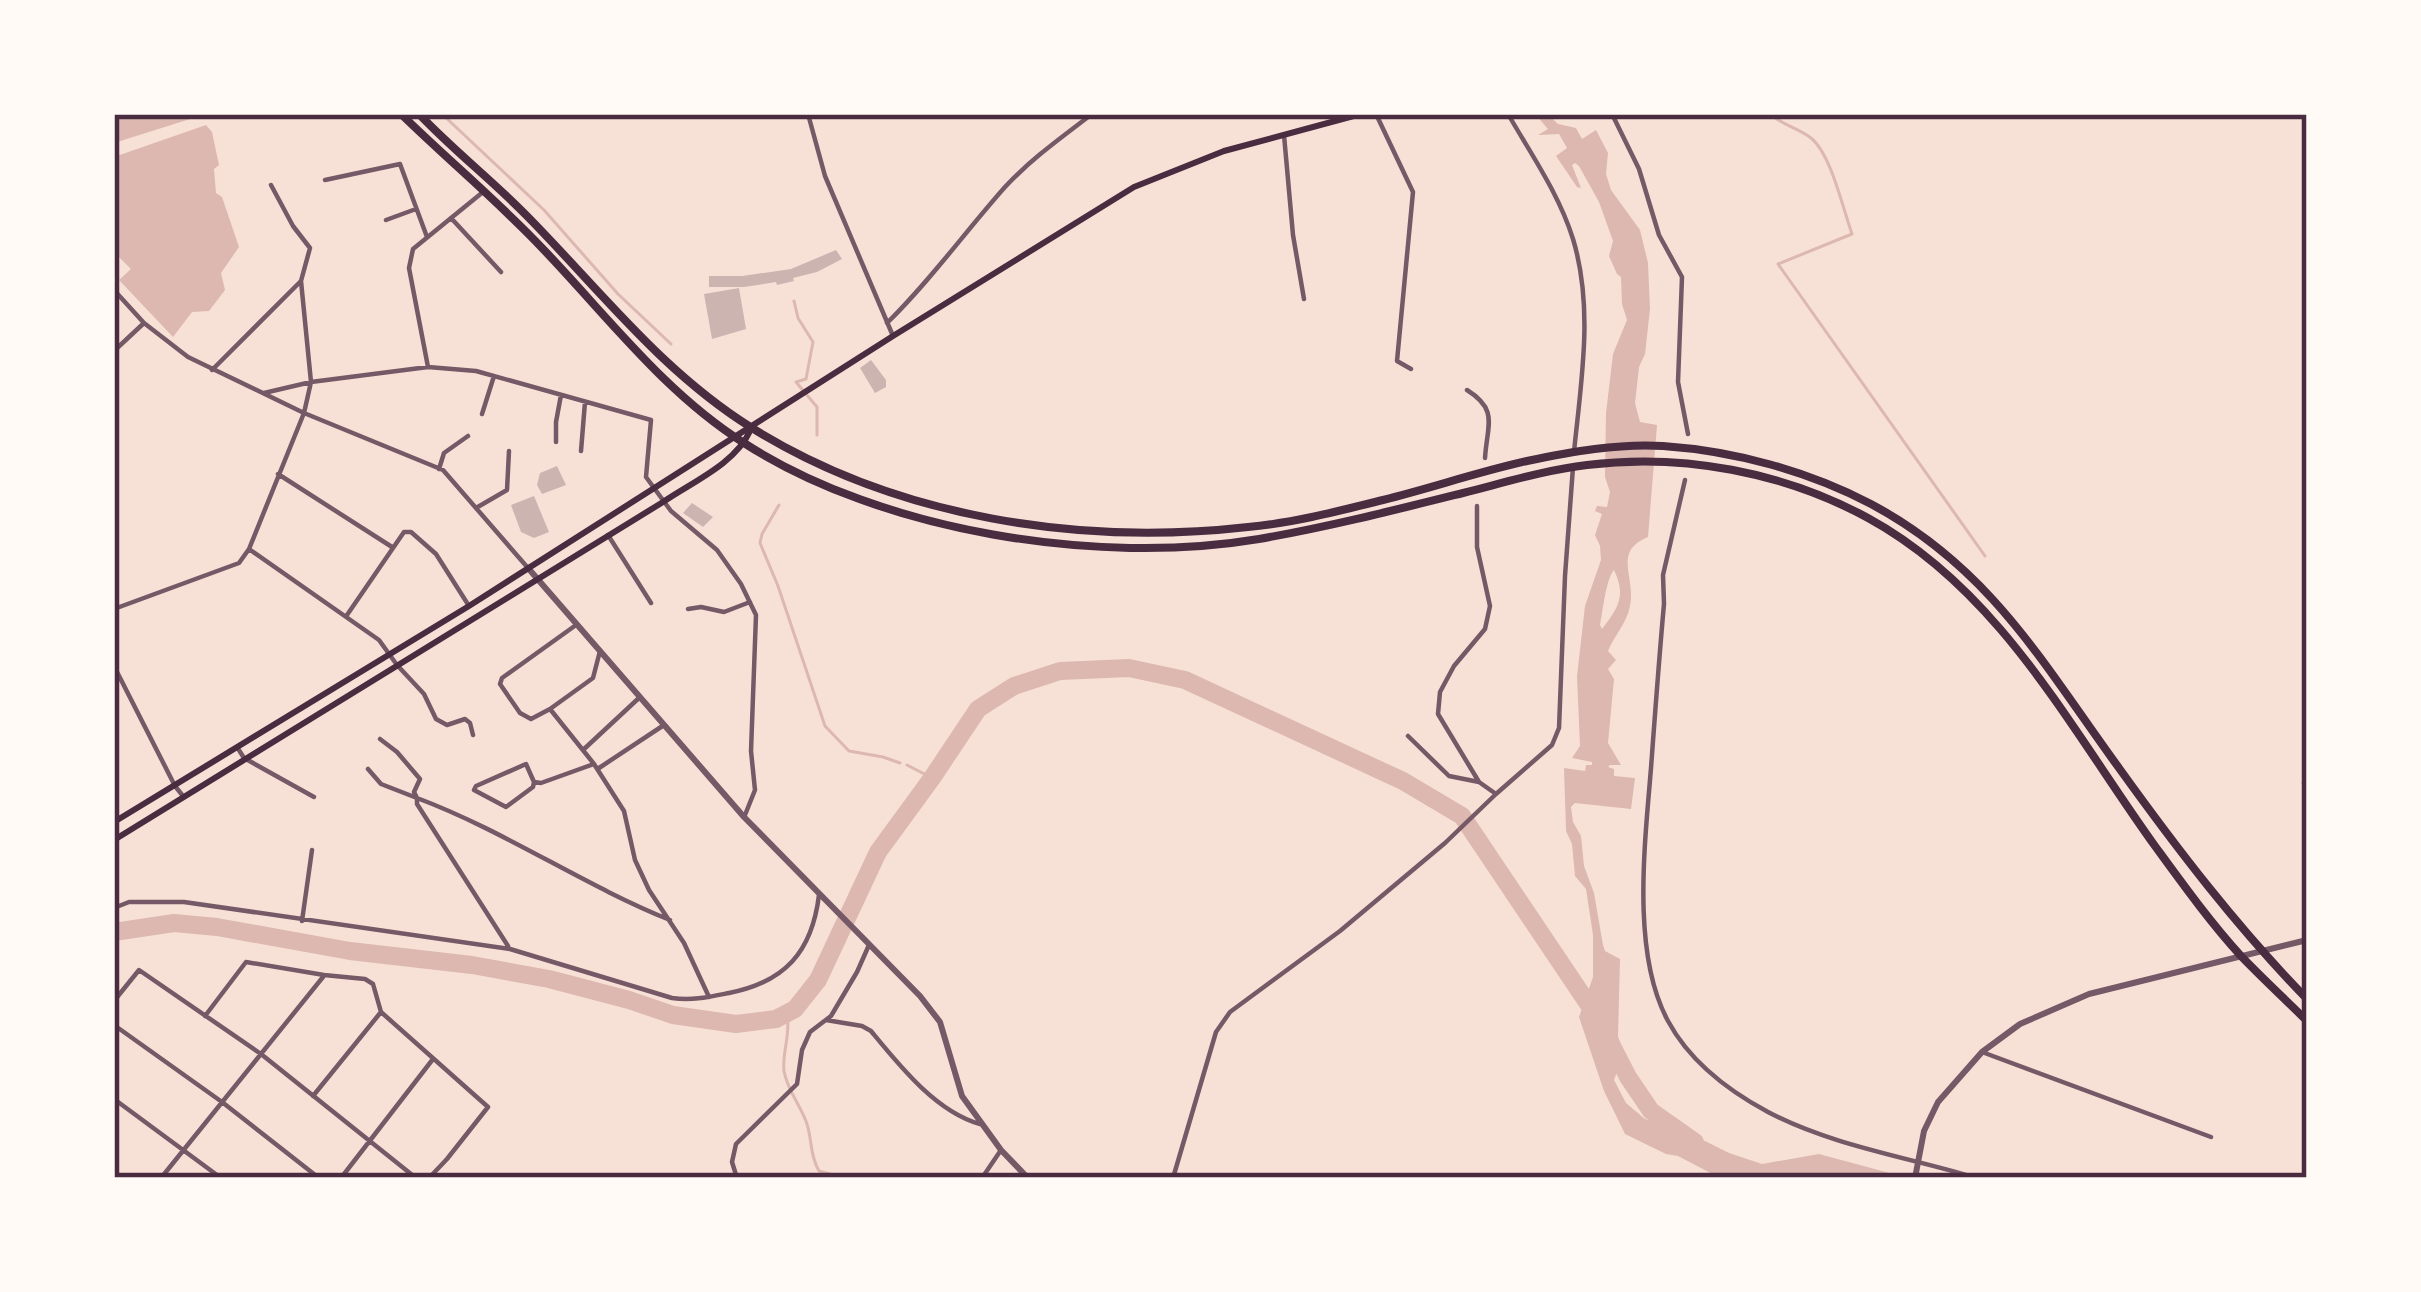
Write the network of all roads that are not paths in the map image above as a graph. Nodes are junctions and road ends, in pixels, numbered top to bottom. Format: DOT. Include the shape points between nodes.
graph roads {
  1 [pos="401,114"];
  2 [pos="419,114"];
  3 [pos="808,114"];
  4 [pos="1092,114"];
  5 [pos="1361,114"];
  6 [pos="1376,114"];
  7 [pos="1508,114"];
  8 [pos="1612,114"];
  9 [pos="1284,135"];
  10 [pos="325,180"];
  11 [pos="271,185"];
  12 [pos="483,192"];
  13 [pos="416,209"];
  14 [pos="451,218"];
  15 [pos="386,220"];
  16 [pos="427,238"];
  17 [pos="501,272"];
  18 [pos="301,281"];
  19 [pos="114,290"];
  20 [pos="1304,299"];
  21 [pos="144,323"];
  22 [pos="887,323"];
  23 [pos="893,336"];
  24 [pos="114,351"];
  25 [pos="428,367"];
  26 [pos="1411,369"];
  27 [pos="212,370"];
  28 [pos="494,376"];
  29 [pos="310,382"];
  30 [pos="1467,390"];
  31 [pos="264,393"];
  32 [pos="561,395"];
  33 [pos="585,402"];
  34 [pos="304,413"];
  35 [pos="482,415"];
  36 [pos="751,428"];
  37 [pos="1688,434"];
  38 [pos="468,436"];
  39 [pos="740,440"];
  40 [pos="556,442"];
  41 [pos="508,451"];
  42 [pos="581,451"];
  43 [pos="1579,452"];
  44 [pos="1485,458"];
  45 [pos="1578,466"];
  46 [pos="439,469"];
  47 [pos="278,474"];
  48 [pos="1685,479"];
  49 [pos="654,490"];
  50 [pos="663,502"];
  51 [pos="1477,506"];
  52 [pos="476,508"];
  53 [pos="608,535"];
  54 [pos="392,547"];
  55 [pos="249,549"];
  56 [pos="528,568"];
  57 [pos="537,578"];
  58 [pos="750,602"];
  59 [pos="651,603"];
  60 [pos="469,606"];
  61 [pos="114,609"];
  62 [pos="688,609"];
  63 [pos="347,615"];
  64 [pos="576,625"];
  65 [pos="600,650"];
  66 [pos="389,653"];
  67 [pos="397,664"];
  68 [pos="114,666"];
  69 [pos="640,697"];
  70 [pos="550,709"];
  71 [pos="664,725"];
  72 [pos="473,735"];
  73 [pos="1408,736"];
  74 [pos="380,740"];
  75 [pos="237,748"];
  76 [pos="583,750"];
  77 [pos="244,758"];
  78 [pos="2307,761"];
  79 [pos="596,766"];
  80 [pos="368,769"];
  81 [pos="534,782"];
  82 [pos="1479,782"];
  83 [pos="2306,783"];
  84 [pos="175,786"];
  85 [pos="183,796"];
  86 [pos="1494,796"];
  87 [pos="2307,796"];
  88 [pos="314,797"];
  89 [pos="417,798"];
  90 [pos="744,817"];
  91 [pos="114,822"];
  92 [pos="114,840"];
  93 [pos="312,850"];
  94 [pos="822,898"];
  95 [pos="114,908"];
  96 [pos="302,920"];
  97 [pos="670,920"];
  98 [pos="2307,940"];
  99 [pos="866,942"];
  100 [pos="510,949"];
  101 [pos="2261,952"];
  102 [pos="2242,957"];
  103 [pos="324,975"];
  104 [pos="709,997"];
  105 [pos="2307,999"];
  106 [pos="114,1001"];
  107 [pos="381,1012"];
  108 [pos="206,1016"];
  109 [pos="826,1020"];
  110 [pos="2307,1021"];
  111 [pos="114,1025"];
  112 [pos="1982,1052"];
  113 [pos="260,1054"];
  114 [pos="434,1059"];
  115 [pos="313,1096"];
  116 [pos="114,1099"];
  117 [pos="222,1102"];
  118 [pos="981,1124"];
  119 [pos="2211,1137"];
  120 [pos="370,1142"];
  121 [pos="184,1150"];
  122 [pos="1001,1150"];
  123 [pos="1917,1161"];
  124 [pos="1916,1174"];
  125 [pos="161,1178"];
  126 [pos="221,1178"];
  127 [pos="319,1178"];
  128 [pos="341,1178"];
  129 [pos="416,1178"];
  130 [pos="429,1178"];
  131 [pos="737,1178"];
  132 [pos="982,1178"];
  133 [pos="1028,1178"];
  134 [pos="1173,1178"];
  135 [pos="1977,1178"];
  1 -- 12 [label="main road"];
  2 -- 36 [label="main road" via="627,326"];
  3 -- 22 [label="street" via="825,176"];
  4 -- 22 [label="street" via="1006,186"];
  5 -- 9 [label="main road"];
  6 -- 26 [label="street" via="1413,192 1397,362"];
  7 -- 43 [label="street" via="1556,197 1581,271"];
  8 -- 37 [label="street" via="1682,277 1678,382"];
  9 -- 20 [label="street"];
  9 -- 23 [label="main road" via="1134,187"];
  10 -- 13 [label="street" via="400,164"];
  11 -- 18 [label="street" via="310,248"];
  12 -- 14 [label="street"];
  12 -- 39 [label="main road" via="671,385"];
  13 -- 15 [label="street"];
  13 -- 16 [label="street"];
  14 -- 16 [label="street"];
  14 -- 17 [label="street"];
  16 -- 25 [label="street" via="413,249 409,268"];
  18 -- 27 [label="street"];
  18 -- 29 [label="street"];
  19 -- 21 [label="street"];
  21 -- 24 [label="street"];
  21 -- 27 [label="street"];
  22 -- 23 [label="street"];
  23 -- 36 [label="main road"];
  25 -- 28 [label="street"];
  25 -- 29 [label="street"];
  27 -- 31 [label="street"];
  28 -- 32 [label="street"];
  28 -- 35 [label="street"];
  29 -- 31 [label="street"];
  29 -- 34 [label="street"];
  30 -- 44 [label="street" via="1490,410"];
  31 -- 34 [label="street"];
  32 -- 33 [label="street"];
  32 -- 40 [label="street"];
  33 -- 42 [label="street"];
  33 -- 49 [label="street" via="651,420 646,477"];
  34 -- 46 [label="street"];
  34 -- 47 [label="street"];
  36 -- 39 [label="main road"];
  36 -- 43 [label="main road" via="904,496 992,519 1106,532 1256,527"];
  38 -- 46 [label="street" via="444,453"];
  39 -- 45 [label="main road" via="827,486 944,524 1103,547 1261,538"];
  39 -- 49 [label="main road"];
  39 -- 50 [label="main road" via="727,460"];
  41 -- 52 [label="street" via="507,490"];
  43 -- 101 [label="main road" via="1652,446 1753,460 1828,484 1927,539 2016,623"];
  45 -- 86 [label="street" via="1564,576 1559,728 1552,745"];
  45 -- 102 [label="main road" via="1651,461 1748,473 1822,496 1918,549 2006,635"];
  46 -- 52 [label="street"];
  47 -- 54 [label="street"];
  47 -- 55 [label="street"];
  48 -- 123 [label="street" via="1663,575 1645,843 1650,978 1696,1064 1742,1096 1815,1132"];
  49 -- 50 [label="street"];
  49 -- 56 [label="main road"];
  50 -- 53 [label="main road"];
  50 -- 58 [label="street" via="717,550"];
  51 -- 82 [label="street" via="1490,606 1485,629 1440,692 1438,714"];
  52 -- 56 [label="street"];
  53 -- 57 [label="main road"];
  53 -- 59 [label="street"];
  54 -- 60 [label="street" via="411,532 436,554"];
  54 -- 63 [label="street"];
  55 -- 61 [label="street" via="239,563"];
  55 -- 63 [label="street"];
  56 -- 57 [label="street"];
  56 -- 60 [label="main road"];
  57 -- 64 [label="street"];
  57 -- 67 [label="main road"];
  58 -- 62 [label="street" via="724,612"];
  58 -- 90 [label="street" via="754,790"];
  60 -- 66 [label="main road"];
  63 -- 66 [label="street"];
  64 -- 65 [label="street"];
  64 -- 70 [label="street" via="500,684 531,719"];
  65 -- 69 [label="street"];
  65 -- 70 [label="street" via="593,678"];
  66 -- 67 [label="street"];
  66 -- 75 [label="main road"];
  67 -- 72 [label="street" via="436,719 465,719"];
  67 -- 77 [label="main road"];
  68 -- 84 [label="street"];
  69 -- 71 [label="street"];
  69 -- 76 [label="street"];
  70 -- 76 [label="street"];
  71 -- 79 [label="street"];
  71 -- 90 [label="street"];
  73 -- 82 [label="street" via="1449,776"];
  74 -- 89 [label="street" via="420,779"];
  75 -- 77 [label="street"];
  75 -- 84 [label="main road"];
  76 -- 79 [label="street"];
  77 -- 85 [label="main road"];
  77 -- 88 [label="street"];
  78 -- 83 [label="street"];
  79 -- 81 [label="street"];
  79 -- 97 [label="street"];
  80 -- 89 [label="street" via="381,784"];
  81 -- 81 [label="street" via="526,764 474,790 506,807"];
  82 -- 86 [label="street"];
  83 -- 87 [label="street"];
  84 -- 85 [label="street"];
  84 -- 91 [label="main road"];
  85 -- 92 [label="main road"];
  86 -- 134 [label="street" via="1340,931 1230,1012 1216,1032"];
  89 -- 97 [label="street"];
  89 -- 100 [label="street"];
  90 -- 94 [label="street"];
  93 -- 96 [label="street"];
  94 -- 99 [label="street"];
  94 -- 104 [label="street" via="794,963 763,985"];
  95 -- 96 [label="street" via="184,902"];
  96 -- 100 [label="street"];
  97 -- 104 [label="street"];
  98 -- 101 [label="street"];
  99 -- 109 [label="street"];
  99 -- 118 [label="street" via="940,1022 962,1096"];
  100 -- 104 [label="street" via="672,998"];
  101 -- 102 [label="street"];
  101 -- 105 [label="main road"];
  102 -- 110 [label="main road"];
  102 -- 112 [label="street" via="2089,994 2020,1024"];
  103 -- 107 [label="street" via="365,979"];
  103 -- 108 [label="street" via="246,962"];
  103 -- 113 [label="street"];
  106 -- 108 [label="street" via="139,970"];
  107 -- 114 [label="street"];
  107 -- 115 [label="street"];
  108 -- 113 [label="street"];
  109 -- 118 [label="street" via="872,1031 915,1082"];
  109 -- 131 [label="street" via="810,1032 797,1084 736,1144"];
  111 -- 117 [label="street"];
  112 -- 119 [label="street"];
  112 -- 123 [label="street" via="1938,1102"];
  113 -- 115 [label="street"];
  113 -- 117 [label="street"];
  114 -- 120 [label="street"];
  114 -- 130 [label="street" via="488,1106"];
  115 -- 120 [label="street"];
  116 -- 121 [label="street"];
  117 -- 121 [label="street"];
  117 -- 127 [label="street"];
  118 -- 122 [label="street"];
  120 -- 128 [label="street"];
  120 -- 129 [label="street"];
  121 -- 125 [label="street"];
  121 -- 126 [label="street"];
  122 -- 132 [label="street"];
  122 -- 133 [label="street"];
  123 -- 124 [label="street"];
  123 -- 135 [label="street"];
}
